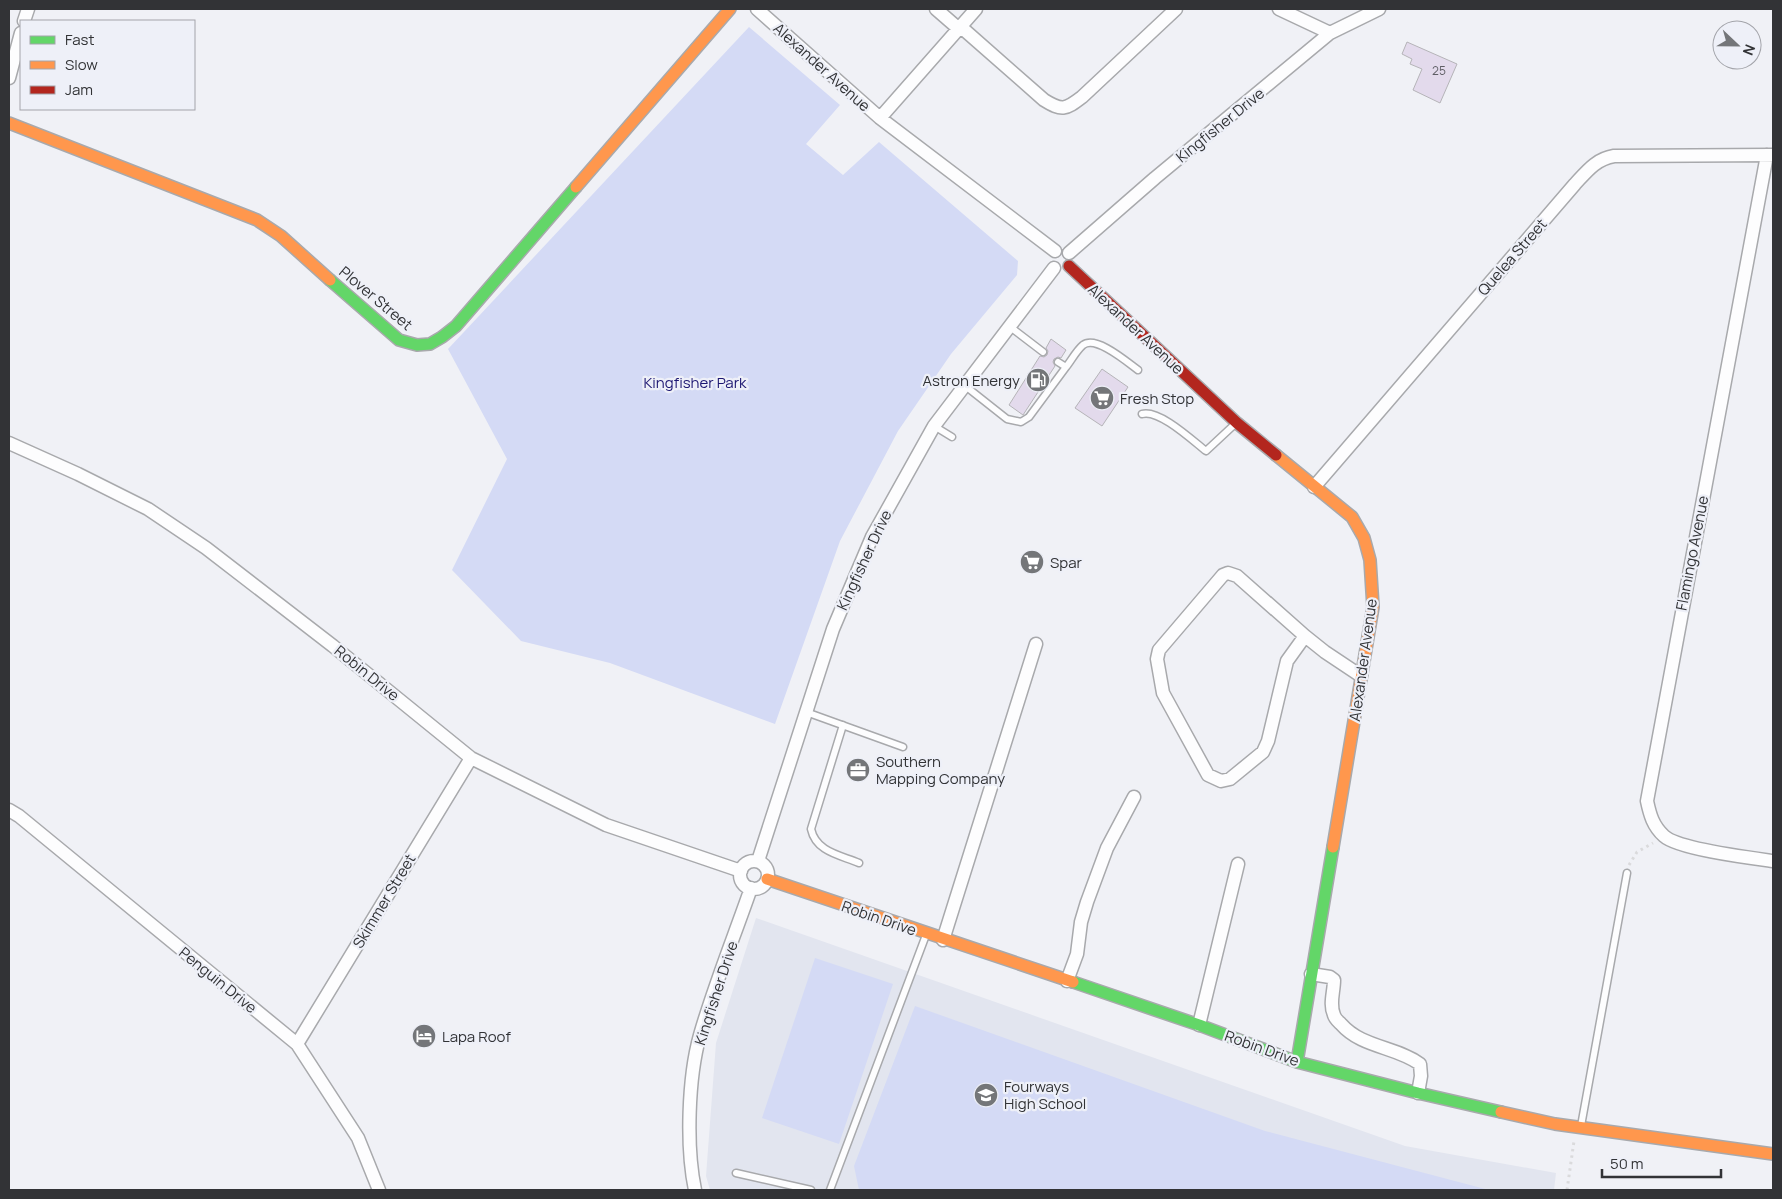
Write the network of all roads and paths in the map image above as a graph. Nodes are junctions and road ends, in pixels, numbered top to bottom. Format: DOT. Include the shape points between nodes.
graph roads {
  1 [pos="730,9"];
  2 [pos="757,9"];
  3 [pos="936,9"];
  4 [pos="976,9"];
  5 [pos="1176,9"];
  6 [pos="1279,9"];
  7 [pos="1379,9"];
  8 [pos="960,28"];
  9 [pos="1330,33"];
  10 [pos="20,36"];
  11 [pos="9,78"];
  12 [pos="880,118"];
  13 [pos="9,123"];
  14 [pos="1770,155"];
  15 [pos="1055,251"];
  16 [pos="1069,253"];
  17 [pos="1069,266"];
  18 [pos="1054,268"];
  19 [pos="1009,326"];
  20 [pos="1043,352"];
  21 [pos="1058,362"];
  22 [pos="1066,368"];
  23 [pos="1138,370"];
  24 [pos="964,385"];
  25 [pos="1142,414"];
  26 [pos="1236,423"];
  27 [pos="934,426"];
  28 [pos="952,437"];
  29 [pos="9,443"];
  30 [pos="1314,487"];
  31 [pos="1305,636"];
  32 [pos="1036,644"];
  33 [pos="1361,676"];
  34 [pos="806,712"];
  35 [pos="843,725"];
  36 [pos="904,747"];
  37 [pos="471,758"];
  38 [pos="1134,797"];
  39 [pos="9,810"];
  40 [pos="1665,837"];
  41 [pos="758,861"];
  42 [pos="1773,861"];
  43 [pos="859,862"];
  44 [pos="1238,864"];
  45 [pos="741,871"];
  46 [pos="1626,874"];
  47 [pos="767,879"];
  48 [pos="751,888"];
  49 [pos="926,934"];
  50 [pos="943,940"];
  51 [pos="1312,974"];
  52 [pos="1067,981"];
  53 [pos="1199,1025"];
  54 [pos="297,1044"];
  55 [pos="1297,1062"];
  56 [pos="1418,1093"];
  57 [pos="1579,1127"];
  58 [pos="1773,1154"];
  59 [pos="736,1173"];
  60 [pos="379,1190"];
  61 [pos="695,1190"];
  62 [pos="811,1190"];
  63 [pos="830,1190"];
  64 [pos="1568,1190"];
  1 -- 13 [label="street, Plover Street" via="456,326 441,339 422,346 399,340 281,236 257,220"];
  2 -- 12 [label="street, Alexander Avenue"];
  3 -- 8 [label="street"];
  4 -- 8 [label="street"];
  5 -- 8 [label="street" via="1069,108 1056,107 1044,100"];
  6 -- 9 [label="street"];
  7 -- 9 [label="street, Kingfisher Drive"];
  8 -- 12 [label="street"];
  9 -- 16 [label="street, Kingfisher Drive"];
  10 -- 11 [label="street"];
  12 -- 15 [label="street, Alexander Avenue"];
  14 -- 30 [label="street, Quelea Street" via="1614,156 1594,164"];
  14 -- 40 [label="street, Flamingo Avenue" via="1647,802 1654,825"];
  15 -- 16 [label="street" via="1062,249"];
  15 -- 18 [label="street" via="1051,261"];
  16 -- 17 [label="street" via="1072,261"];
  17 -- 18 [label="street" via="1062,270"];
  17 -- 26 [label="street, Alexander Avenue"];
  18 -- 19 [label="street, Kingfisher Drive"];
  19 -- 20 [label="lane"];
  19 -- 24 [label="street, Kingfisher Drive"];
  21 -- 22 [label="lane"];
  22 -- 23 [label="lane" via="1084,344 1092,342 1102,345"];
  22 -- 24 [label="lane" via="1029,417 1021,422 1007,419"];
  24 -- 27 [label="street, Kingfisher Drive"];
  25 -- 26 [label="lane" via="1160,417 1206,451"];
  26 -- 30 [label="street, Alexander Avenue"];
  27 -- 28 [label="lane"];
  27 -- 34 [label="street, Kingfisher Drive" via="872,537 833,629"];
  29 -- 37 [label="street, Robin Drive" via="148,509 206,548"];
  30 -- 33 [label="street, Alexander Avenue" via="1352,517 1361,528 1369,550 1373,607"];
  31 -- 31 [label="street" via="1287,661 1263,752 1230,779 1221,780 1208,775 1163,693 1157,659 1159,650 1228,573 1237,576"];
  31 -- 33 [label="street"];
  32 -- 50 [label="street"];
  33 -- 51 [label="street, Alexander Avenue"];
  34 -- 35 [label="lane"];
  34 -- 41 [label="street, Kingfisher Drive"];
  35 -- 36 [label="lane"];
  35 -- 43 [label="lane" via="811,829 817,843 824,849"];
  37 -- 45 [label="street, Robin Drive" via="606,825"];
  37 -- 54 [label="street, Skimmer Street"];
  38 -- 52 [label="street" via="1107,848 1086,902 1077,954"];
  39 -- 54 [label="street, Penguin Drive"];
  40 -- 42 [label="street" via="1716,852"];
  40 -- 46 [label="path" via="1637,852"];
  41 -- 45 [label="street" via="748,862"];
  41 -- 47 [label="street" via="767,870"];
  44 -- 53 [label="street"];
  45 -- 48 [label="street" via="742,882"];
  46 -- 57 [label="lane"];
  47 -- 48 [label="street" via="761,886"];
  47 -- 49 [label="street, Robin Drive"];
  48 -- 61 [label="street, Kingfisher Drive" via="700,1037 692,1077 691,1172"];
  49 -- 50 [label="street, Robin Drive"];
  49 -- 63 [label="lane"];
  50 -- 52 [label="street, Robin Drive"];
  51 -- 55 [label="street, Alexander Avenue"];
  51 -- 56 [label="street" via="1334,980 1331,1005 1334,1017 1345,1030 1361,1041 1411,1057 1420,1064"];
  52 -- 53 [label="street, Robin Drive"];
  53 -- 55 [label="street, Robin Drive"];
  54 -- 60 [label="street, Penguin Drive" via="358,1138"];
  55 -- 56 [label="street, Robin Drive"];
  56 -- 57 [label="street, Robin Drive"];
  57 -- 58 [label="street, Robin Drive"];
  57 -- 64 [label="path"];
  59 -- 62 [label="lane"];
}
